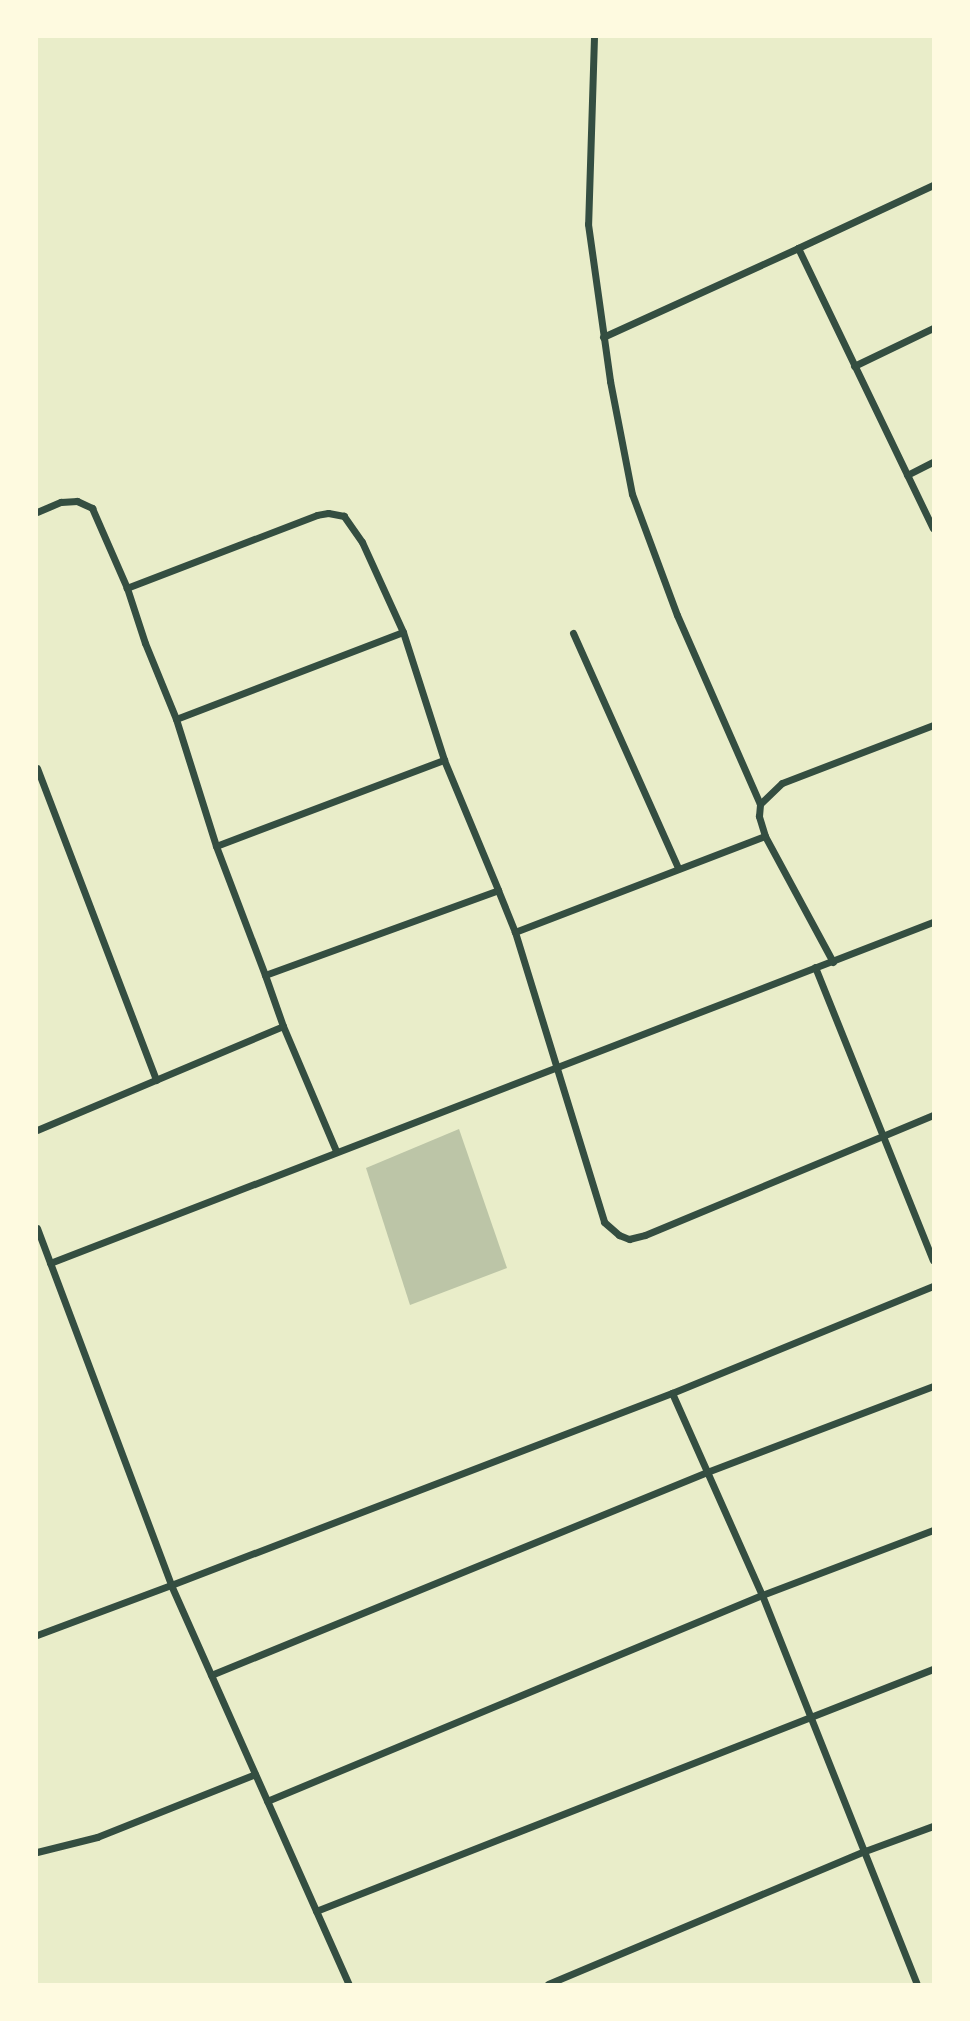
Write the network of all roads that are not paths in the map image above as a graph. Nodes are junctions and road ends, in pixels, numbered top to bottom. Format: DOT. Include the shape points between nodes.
graph roads {
  1 [pos="594,37"];
  2 [pos="933,186"];
  3 [pos="798,248"];
  4 [pos="933,328"];
  5 [pos="603,337"];
  6 [pos="853,366"];
  7 [pos="933,462"];
  8 [pos="907,475"];
  9 [pos="37,512"];
  10 [pos="933,528"];
  11 [pos="127,588"];
  12 [pos="403,632"];
  13 [pos="573,633"];
  14 [pos="176,719"];
  15 [pos="933,725"];
  16 [pos="444,760"];
  17 [pos="37,768"];
  18 [pos="760,804"];
  19 [pos="765,836"];
  20 [pos="216,846"];
  21 [pos="678,868"];
  22 [pos="498,890"];
  23 [pos="933,922"];
  24 [pos="514,932"];
  25 [pos="832,962"];
  26 [pos="815,967"];
  27 [pos="265,975"];
  28 [pos="283,1026"];
  29 [pos="555,1068"];
  30 [pos="156,1080"];
  31 [pos="933,1115"];
  32 [pos="37,1130"];
  33 [pos="883,1136"];
  34 [pos="336,1151"];
  35 [pos="37,1228"];
  36 [pos="933,1260"];
  37 [pos="50,1263"];
  38 [pos="933,1286"];
  39 [pos="933,1386"];
  40 [pos="671,1393"];
  41 [pos="707,1472"];
  42 [pos="933,1530"];
  43 [pos="171,1585"];
  44 [pos="762,1595"];
  45 [pos="37,1635"];
  46 [pos="933,1670"];
  47 [pos="211,1675"];
  48 [pos="811,1717"];
  49 [pos="255,1774"];
  50 [pos="267,1801"];
  51 [pos="933,1826"];
  52 [pos="865,1851"];
  53 [pos="37,1852"];
  54 [pos="316,1911"];
  55 [pos="349,1984"];
  56 [pos="548,1984"];
  57 [pos="917,1984"];
  1 -- 5 [label="street" via="588,224"];
  2 -- 3 [label="street"];
  3 -- 5 [label="street"];
  3 -- 6 [label="street"];
  4 -- 6 [label="street"];
  5 -- 18 [label="street" via="632,494 677,615"];
  6 -- 8 [label="street"];
  7 -- 8 [label="street"];
  8 -- 10 [label="street"];
  9 -- 11 [label="street" via="77,501 92,508"];
  11 -- 12 [label="street" via="317,515 336,513 356,531"];
  11 -- 14 [label="street"];
  12 -- 14 [label="street"];
  12 -- 16 [label="street"];
  13 -- 21 [label="street"];
  14 -- 20 [label="street"];
  15 -- 18 [label="street" via="782,783"];
  16 -- 20 [label="street"];
  16 -- 22 [label="street"];
  17 -- 30 [label="street"];
  18 -- 19 [label="street"];
  19 -- 21 [label="street"];
  19 -- 25 [label="street"];
  20 -- 27 [label="street"];
  21 -- 24 [label="street"];
  22 -- 24 [label="street"];
  22 -- 27 [label="street"];
  23 -- 25 [label="street"];
  24 -- 29 [label="street"];
  25 -- 26 [label="street"];
  26 -- 29 [label="street"];
  26 -- 33 [label="street"];
  27 -- 28 [label="street"];
  28 -- 30 [label="street"];
  28 -- 34 [label="street"];
  29 -- 33 [label="street" via="604,1222 629,1239"];
  29 -- 34 [label="street"];
  30 -- 32 [label="street"];
  31 -- 33 [label="street"];
  33 -- 36 [label="street"];
  34 -- 37 [label="street"];
  35 -- 37 [label="street"];
  37 -- 43 [label="street"];
  38 -- 40 [label="street"];
  39 -- 41 [label="street"];
  40 -- 41 [label="street"];
  40 -- 43 [label="street"];
  41 -- 44 [label="street"];
  41 -- 47 [label="street"];
  42 -- 44 [label="street"];
  43 -- 45 [label="street"];
  43 -- 47 [label="street"];
  44 -- 48 [label="street"];
  44 -- 50 [label="street"];
  46 -- 48 [label="street"];
  47 -- 49 [label="street"];
  48 -- 52 [label="street"];
  48 -- 54 [label="street"];
  49 -- 50 [label="street"];
  49 -- 53 [label="street" via="97,1837"];
  50 -- 54 [label="street"];
  51 -- 52 [label="street"];
  52 -- 56 [label="street"];
  52 -- 57 [label="street"];
  54 -- 55 [label="street"];
}
